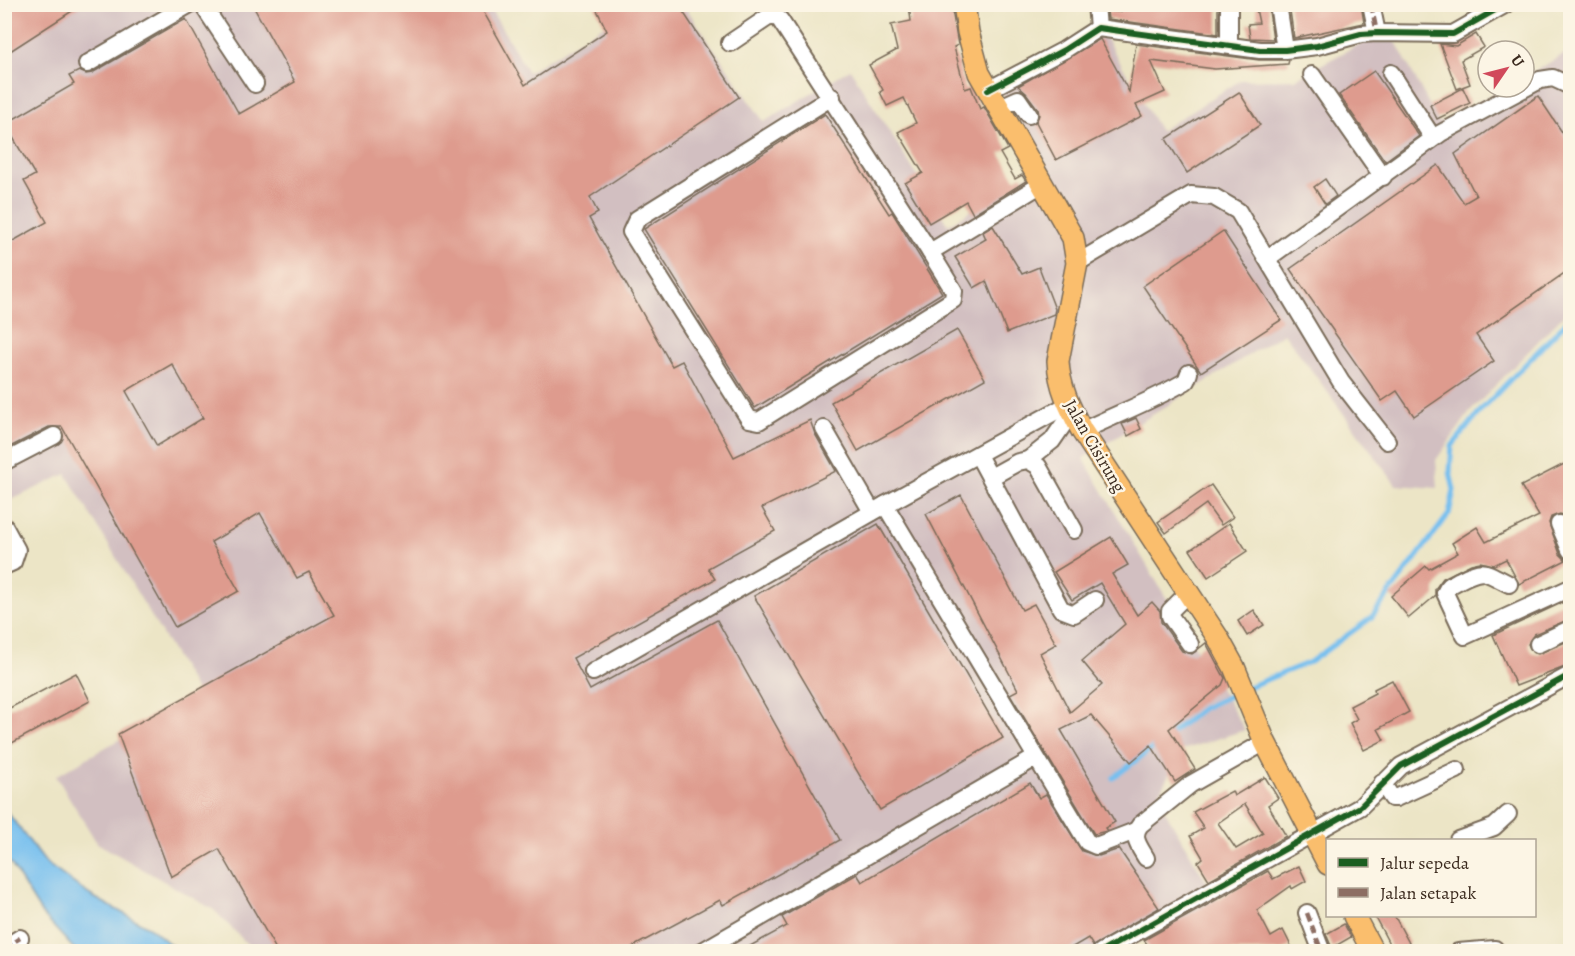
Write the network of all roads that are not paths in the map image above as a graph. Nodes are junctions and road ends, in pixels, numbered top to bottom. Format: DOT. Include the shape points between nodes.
graph roads {
  1 [pos="190,4"];
  2 [pos="202,4"];
  3 [pos="964,4"];
  4 [pos="1096,4"];
  5 [pos="1229,4"];
  6 [pos="1278,4"];
  7 [pos="1371,4"];
  8 [pos="1506,4"];
  9 [pos="1098,28"];
  10 [pos="1377,33"];
  11 [pos="730,43"];
  12 [pos="1229,45"];
  13 [pos="1286,51"];
  14 [pos="87,64"];
  15 [pos="1391,74"];
  16 [pos="1312,75"];
  17 [pos="255,84"];
  18 [pos="1570,86"];
  19 [pos="832,97"];
  20 [pos="993,99"];
  21 [pos="1029,115"];
  22 [pos="1433,138"];
  23 [pos="1383,177"];
  24 [pos="1042,184"];
  25 [pos="930,252"];
  26 [pos="1268,258"];
  27 [pos="1077,263"];
  28 [pos="1189,373"];
  29 [pos="1070,408"];
  30 [pos="824,429"];
  31 [pos="1082,431"];
  32 [pos="54,436"];
  33 [pos="1387,441"];
  34 [pos="978,455"];
  35 [pos="1028,460"];
  36 [pos="4,462"];
  37 [pos="991,477"];
  38 [pos="878,509"];
  39 [pos="1559,524"];
  40 [pos="4,526"];
  41 [pos="1074,530"];
  42 [pos="1570,550"];
  43 [pos="4,566"];
  44 [pos="1509,584"];
  45 [pos="1570,588"];
  46 [pos="1188,593"];
  47 [pos="1095,600"];
  48 [pos="1570,629"];
  49 [pos="1190,644"];
  50 [pos="1538,644"];
  51 [pos="593,672"];
  52 [pos="1570,675"];
  53 [pos="1265,742"];
  54 [pos="1035,759"];
  55 [pos="1457,770"];
  56 [pos="1382,783"];
  57 [pos="1508,814"];
  58 [pos="1135,831"];
  59 [pos="1311,832"];
  60 [pos="1461,839"];
  61 [pos="1146,858"];
  62 [pos="1326,860"];
  63 [pos="1306,913"];
  64 [pos="1355,917"];
  65 [pos="20,938"];
  66 [pos="4,948"];
  67 [pos="1495,949"];
  68 [pos="701,951"];
  69 [pos="1101,951"];
  70 [pos="1322,951"];
  71 [pos="1373,951"];
  72 [pos="1458,951"];
  1 -- 14 [label="street"];
  2 -- 17 [label="street"];
  3 -- 20 [label="main road, Jalan Cisirung" via="973,55"];
  4 -- 9 [label="street"];
  5 -- 12 [label="street"];
  6 -- 13 [label="street"];
  7 -- 10 [label="street"];
  8 -- 10 [label="street" via="1453,34"];
  9 -- 12 [label="street"];
  9 -- 20 [label="street"];
  10 -- 13 [label="street"];
  11 -- 19 [label="street" via="775,16"];
  12 -- 13 [label="street"];
  15 -- 22 [label="street"];
  16 -- 23 [label="street"];
  18 -- 22 [label="street" via="1553,78 1540,80"];
  19 -- 25 [label="street"];
  19 -- 25 [label="street" via="632,225 631,232 749,419 759,422 953,300 954,291"];
  20 -- 21 [label="street" via="1018,99"];
  20 -- 24 [label="main road, Jalan Cisirung"];
  22 -- 23 [label="street"];
  23 -- 26 [label="street"];
  24 -- 25 [label="street"];
  24 -- 27 [label="main road, Jalan Cisirung" via="1073,238"];
  26 -- 27 [label="street" via="1238,211 1201,194 1191,195"];
  26 -- 33 [label="street" via="1341,382"];
  27 -- 29 [label="main road, Jalan Cisirung" via="1058,361"];
  28 -- 31 [label="street" via="1186,381 1155,399 1122,410"];
  29 -- 31 [label="main road, Jalan Cisirung"];
  29 -- 34 [label="street"];
  29 -- 35 [label="street" via="1052,441"];
  30 -- 38 [label="street"];
  31 -- 46 [label="main road, Jalan Cisirung"];
  32 -- 36 [label="street"];
  34 -- 37 [label="street"];
  34 -- 38 [label="street"];
  35 -- 37 [label="street"];
  35 -- 41 [label="street" via="1038,466"];
  37 -- 47 [label="street" via="1061,609 1074,614"];
  38 -- 51 [label="street"];
  38 -- 54 [label="street"];
  39 -- 42 [label="street"];
  40 -- 43 [label="street" via="17,550 13,562"];
  44 -- 45 [label="street" via="1483,571 1474,571 1447,587 1445,593 1465,636"];
  46 -- 49 [label="street" via="1170,611 1170,616"];
  46 -- 53 [label="main road, Jalan Cisirung" via="1218,638"];
  48 -- 50 [label="street"];
  52 -- 56 [label="street" via="1401,766"];
  53 -- 58 [label="street" via="1191,784"];
  53 -- 59 [label="main road, Jalan Cisirung"];
  54 -- 58 [label="street" via="1091,845"];
  54 -- 68 [label="street"];
  55 -- 56 [label="street" via="1396,798"];
  56 -- 59 [label="street" via="1360,807"];
  57 -- 60 [label="street" via="1494,827"];
  58 -- 61 [label="street" via="1135,839"];
  59 -- 62 [label="main road, Jalan Cisirung"];
  59 -- 69 [label="street"];
  63 -- 70 [label="street"];
  64 -- 71 [label="main road"];
  65 -- 66 [label="street"];
  67 -- 72 [label="street"];
}
